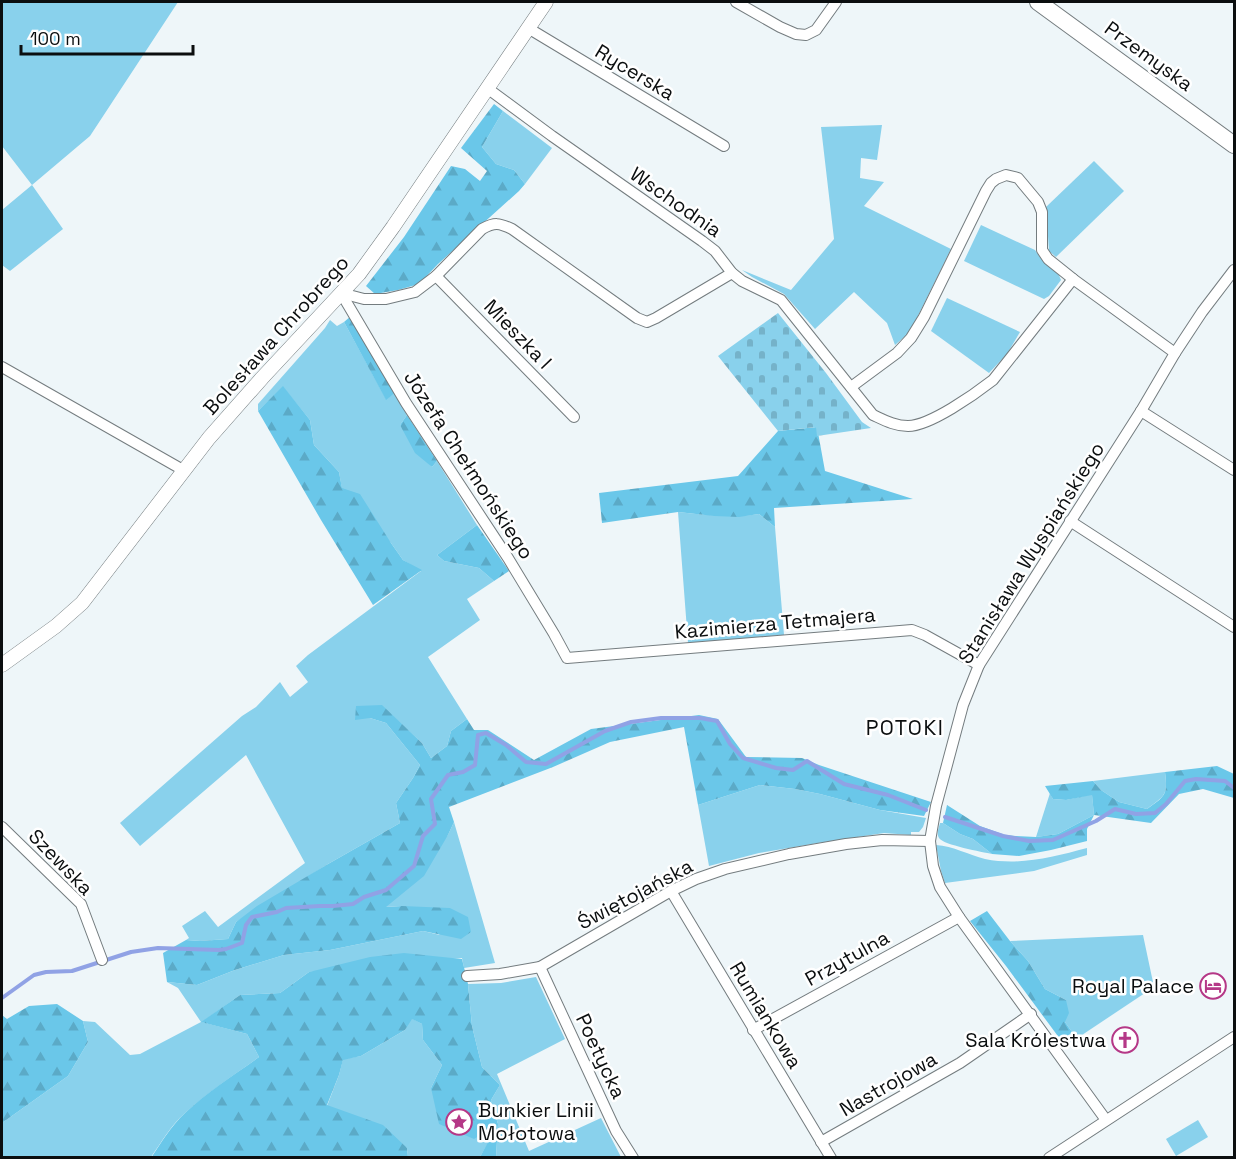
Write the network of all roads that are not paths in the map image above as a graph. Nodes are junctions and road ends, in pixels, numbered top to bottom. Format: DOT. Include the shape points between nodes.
graph roads {
  1 [pos="546,2"];
  2 [pos="736,2"];
  3 [pos="836,2"];
  4 [pos="1038,2"];
  5 [pos="1055,6"];
  6 [pos="528,28"];
  7 [pos="487,88"];
  8 [pos="1234,145"];
  9 [pos="724,146"];
  10 [pos="1234,270"];
  11 [pos="732,273"];
  12 [pos="436,276"];
  13 [pos="1073,279"];
  14 [pos="341,292"];
  15 [pos="1175,353"];
  16 [pos="2,367"];
  17 [pos="851,387"];
  18 [pos="1141,411"];
  19 [pos="574,417"];
  20 [pos="183,470"];
  21 [pos="1234,470"];
  22 [pos="1070,521"];
  23 [pos="1234,627"];
  24 [pos="567,658"];
  25 [pos="979,664"];
  26 [pos="2,665"];
  27 [pos="2,827"];
  28 [pos="930,841"];
  29 [pos="671,891"];
  30 [pos="959,917"];
  31 [pos="102,960"];
  32 [pos="540,967"];
  33 [pos="467,976"];
  34 [pos="1030,1014"];
  35 [pos="753,1030"];
  36 [pos="1234,1037"];
  37 [pos="1106,1120"];
  38 [pos="821,1142"];
  39 [pos="633,1158"];
  40 [pos="831,1158"];
  41 [pos="1048,1158"];
  1 -- 6 [label="street, Bolesława Chrobrego"];
  2 -- 3 [label="street" via="780,27 806,35 816,30"];
  4 -- 5 [label="main road, Przemyska"];
  5 -- 8 [label="main road, Przemyska"];
  6 -- 7 [label="street, Bolesława Chrobrego"];
  6 -- 9 [label="street, Rycerska"];
  7 -- 11 [label="street, Wschodnia" via="702,241"];
  7 -- 14 [label="street, Bolesława Chrobrego" via="393,227"];
  10 -- 15 [label="street, Stanisława Wyspiańskiego"];
  11 -- 12 [label="street" via="647,322 512,229 491,224"];
  11 -- 17 [label="street, Wschodnia" via="781,300"];
  12 -- 14 [label="street" via="415,292 386,299 364,299"];
  12 -- 19 [label="street, Mieszka I"];
  13 -- 15 [label="street"];
  13 -- 17 [label="street, Wschodnia" via="993,380 925,422 893,424 873,415"];
  13 -- 17 [label="street" via="1041,250 1042,212 1038,202 1018,178 1006,175 996,179 986,191 911,338"];
  14 -- 20 [label="street, Bolesława Chrobrego"];
  14 -- 24 [label="street, Józefa Chełmońskiego" via="406,403 508,558"];
  15 -- 18 [label="street, Stanisława Wyspiańskiego"];
  16 -- 20 [label="street"];
  18 -- 21 [label="street"];
  18 -- 22 [label="street, Stanisława Wyspiańskiego"];
  20 -- 26 [label="street, Bolesława Chrobrego" via="82,603"];
  22 -- 23 [label="street"];
  22 -- 25 [label="street, Stanisława Wyspiańskiego"];
  24 -- 25 [label="street, Kazimierza Tetmajera" via="912,630"];
  25 -- 28 [label="street, Stanisława Wyspiańskiego" via="963,705"];
  27 -- 31 [label="street, Szewska" via="81,904"];
  28 -- 29 [label="street, Świętojańska" via="882,840 801,852 725,869"];
  28 -- 30 [label="street, Stanisława Wyspiańskiego" via="940,887"];
  29 -- 32 [label="street, Świętojańska"];
  29 -- 35 [label="street, Rumiankowa"];
  30 -- 34 [label="street, Stanisława Wyspiańskiego"];
  30 -- 35 [label="street, Przytulna"];
  32 -- 33 [label="street, Świętojańska"];
  32 -- 39 [label="street, Poetycka" via="616,1131"];
  34 -- 37 [label="street, Stanisława Wyspiańskiego"];
  34 -- 38 [label="street, Nastrojowa" via="960,1063"];
  35 -- 38 [label="street, Rumiankowa"];
  36 -- 37 [label="street"];
  37 -- 41 [label="street"];
  38 -- 40 [label="street, Rumiankowa"];
}
